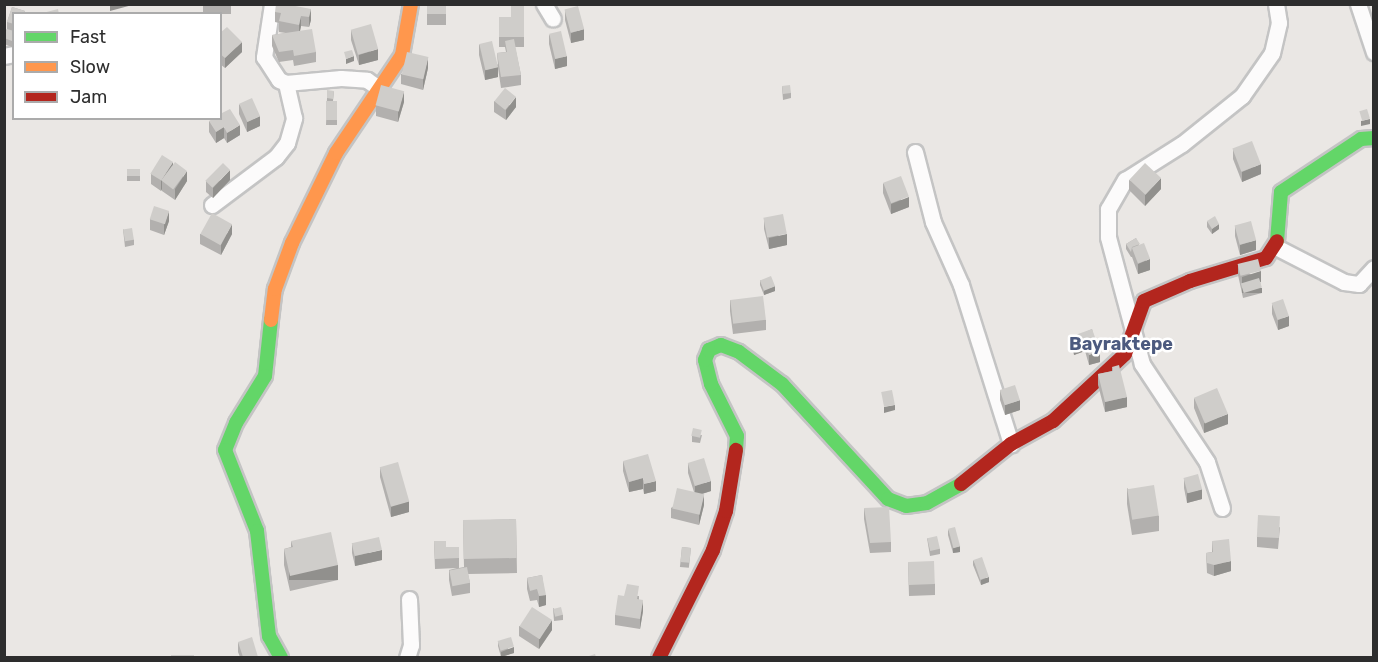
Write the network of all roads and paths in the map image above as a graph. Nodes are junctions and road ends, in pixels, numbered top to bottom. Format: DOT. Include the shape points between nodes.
graph roads {
  1 [pos="272,4"];
  2 [pos="411,4"];
  3 [pos="544,4"];
  4 [pos="1276,4"];
  5 [pos="1358,4"];
  6 [pos="553,19"];
  7 [pos="1374,52"];
  8 [pos="286,83"];
  9 [pos="380,89"];
  10 [pos="1374,138"];
  11 [pos="915,152"];
  12 [pos="212,205"];
  13 [pos="1276,247"];
  14 [pos="1374,268"];
  15 [pos="1133,339"];
  16 [pos="1011,444"];
  17 [pos="1222,508"];
  18 [pos="409,599"];
  19 [pos="281,657"];
  20 [pos="407,657"];
  21 [pos="659,657"];
  1 -- 8 [label="street" via="264,34 264,57 273,75"];
  2 -- 9 [label="street" via="402,55"];
  3 -- 6 [label="street"];
  4 -- 15 [label="street" via="1279,23 1272,53 1242,96 1182,144 1125,180 1108,209 1108,237"];
  5 -- 7 [label="street"];
  8 -- 9 [label="street" via="340,78 367,80"];
  8 -- 12 [label="street" via="294,118 287,143 276,157"];
  9 -- 19 [label="street" via="336,153 292,243 275,288 265,376 236,423 225,450 257,531 269,636"];
  10 -- 13 [label="street" via="1361,140 1281,192"];
  11 -- 16 [label="street" via="933,222 962,285"];
  13 -- 14 [label="street" via="1344,282 1359,284"];
  13 -- 15 [label="street" via="1266,258 1190,281 1144,301"];
  15 -- 16 [label="street" via="1125,354 1083,396 1053,421"];
  15 -- 17 [label="street" via="1142,364 1207,462"];
  16 -- 21 [label="street" via="950,494 906,506 888,499 815,418 759,365 721,345 709,350 705,360 711,384 737,436 735,464 713,550"];
  18 -- 20 [label="street" via="411,645"];
}
